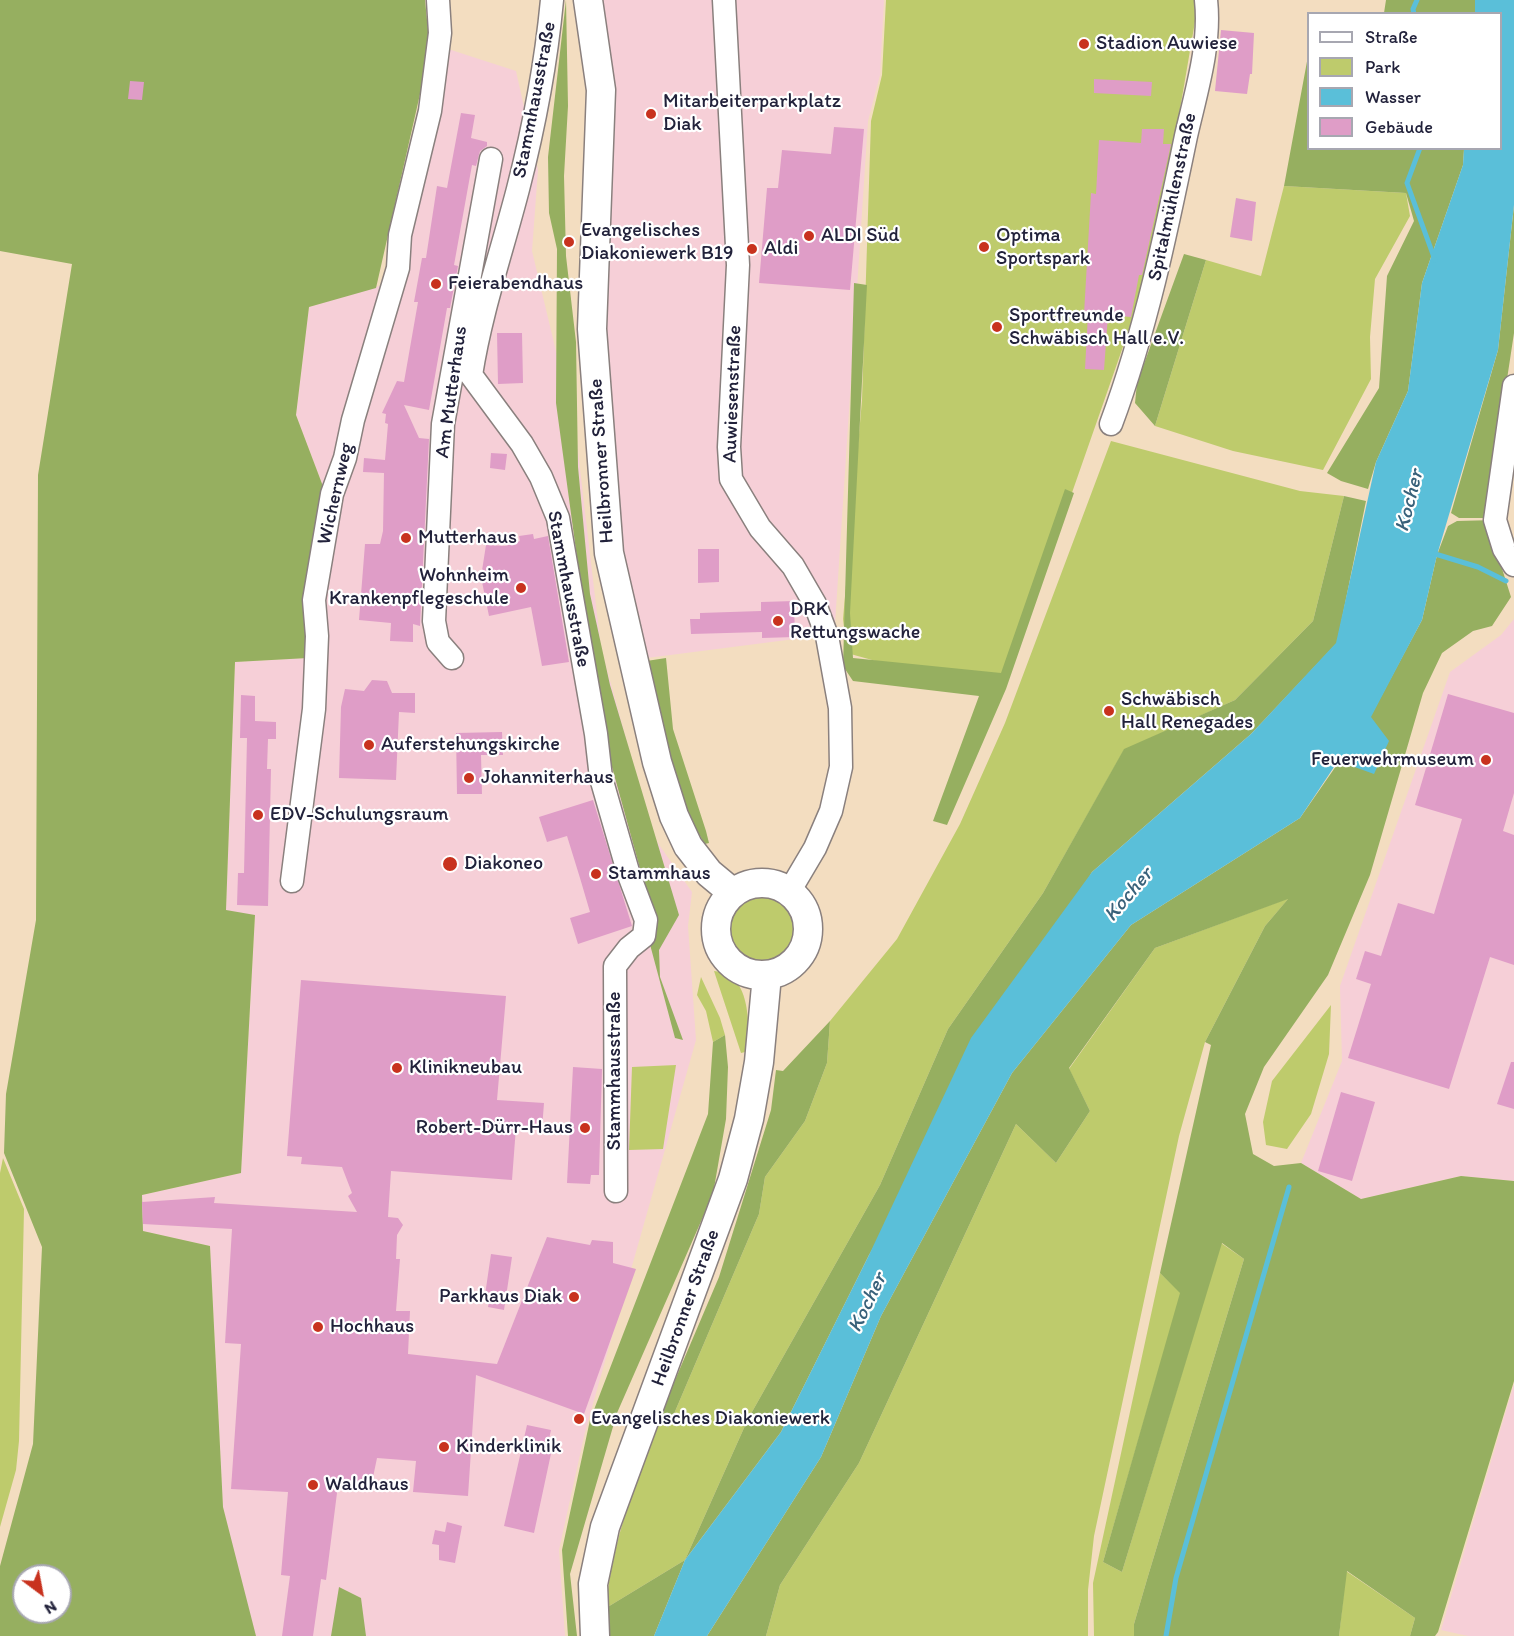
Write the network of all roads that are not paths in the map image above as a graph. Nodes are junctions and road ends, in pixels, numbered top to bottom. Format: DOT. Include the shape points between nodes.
graph roads {
  1 [pos="438,0"];
  2 [pos="552,0"];
  3 [pos="588,0"];
  4 [pos="724,0"];
  5 [pos="1206,0"];
  6 [pos="491,159"];
  7 [pos="1514,386"];
  8 [pos="1111,424"];
  9 [pos="1514,565"];
  10 [pos="452,658"];
  11 [pos="292,881"];
  12 [pos="789,892"];
  13 [pos="733,893"];
  14 [pos="767,975"];
  15 [pos="616,1191"];
  16 [pos="595,1636"];
  1 -- 11 [label="street, Wichernweg" via="440,33 430,111 400,235 398,268 332,494 314,600 314,709"];
  2 -- 15 [label="street, Stammhausstraße" via="547,60 518,188 478,328 471,375 522,444 558,518 601,778 628,875 646,920 644,936 615,966"];
  3 -- 13 [label="main road, Heilbronner Straße" via="601,90 592,328 609,553 657,762 674,816 688,846 709,873"];
  4 -- 12 [label="street, Auwiesenstraße" via="738,265 729,447 731,479 760,528 793,566 815,604 827,636 840,708 840,767 831,811"];
  5 -- 8 [label="street, Spitalmühlenstraße" via="1204,53 1159,269"];
  6 -- 10 [label="street, Am Mutterhaus" via="443,424 434,621 438,642"];
  7 -- 9 [label="street" via="1495,520"];
  12 -- 13 [label="main road" via="765,883"];
  12 -- 14 [label="main road" via="801,903 808,935 803,950 788,967"];
  13 -- 14 [label="main road" via="721,909 716,927 718,945 735,967"];
  14 -- 16 [label="main road, Heilbronner Straße" via="750,1119 733,1179 605,1527 593,1584"];
}
